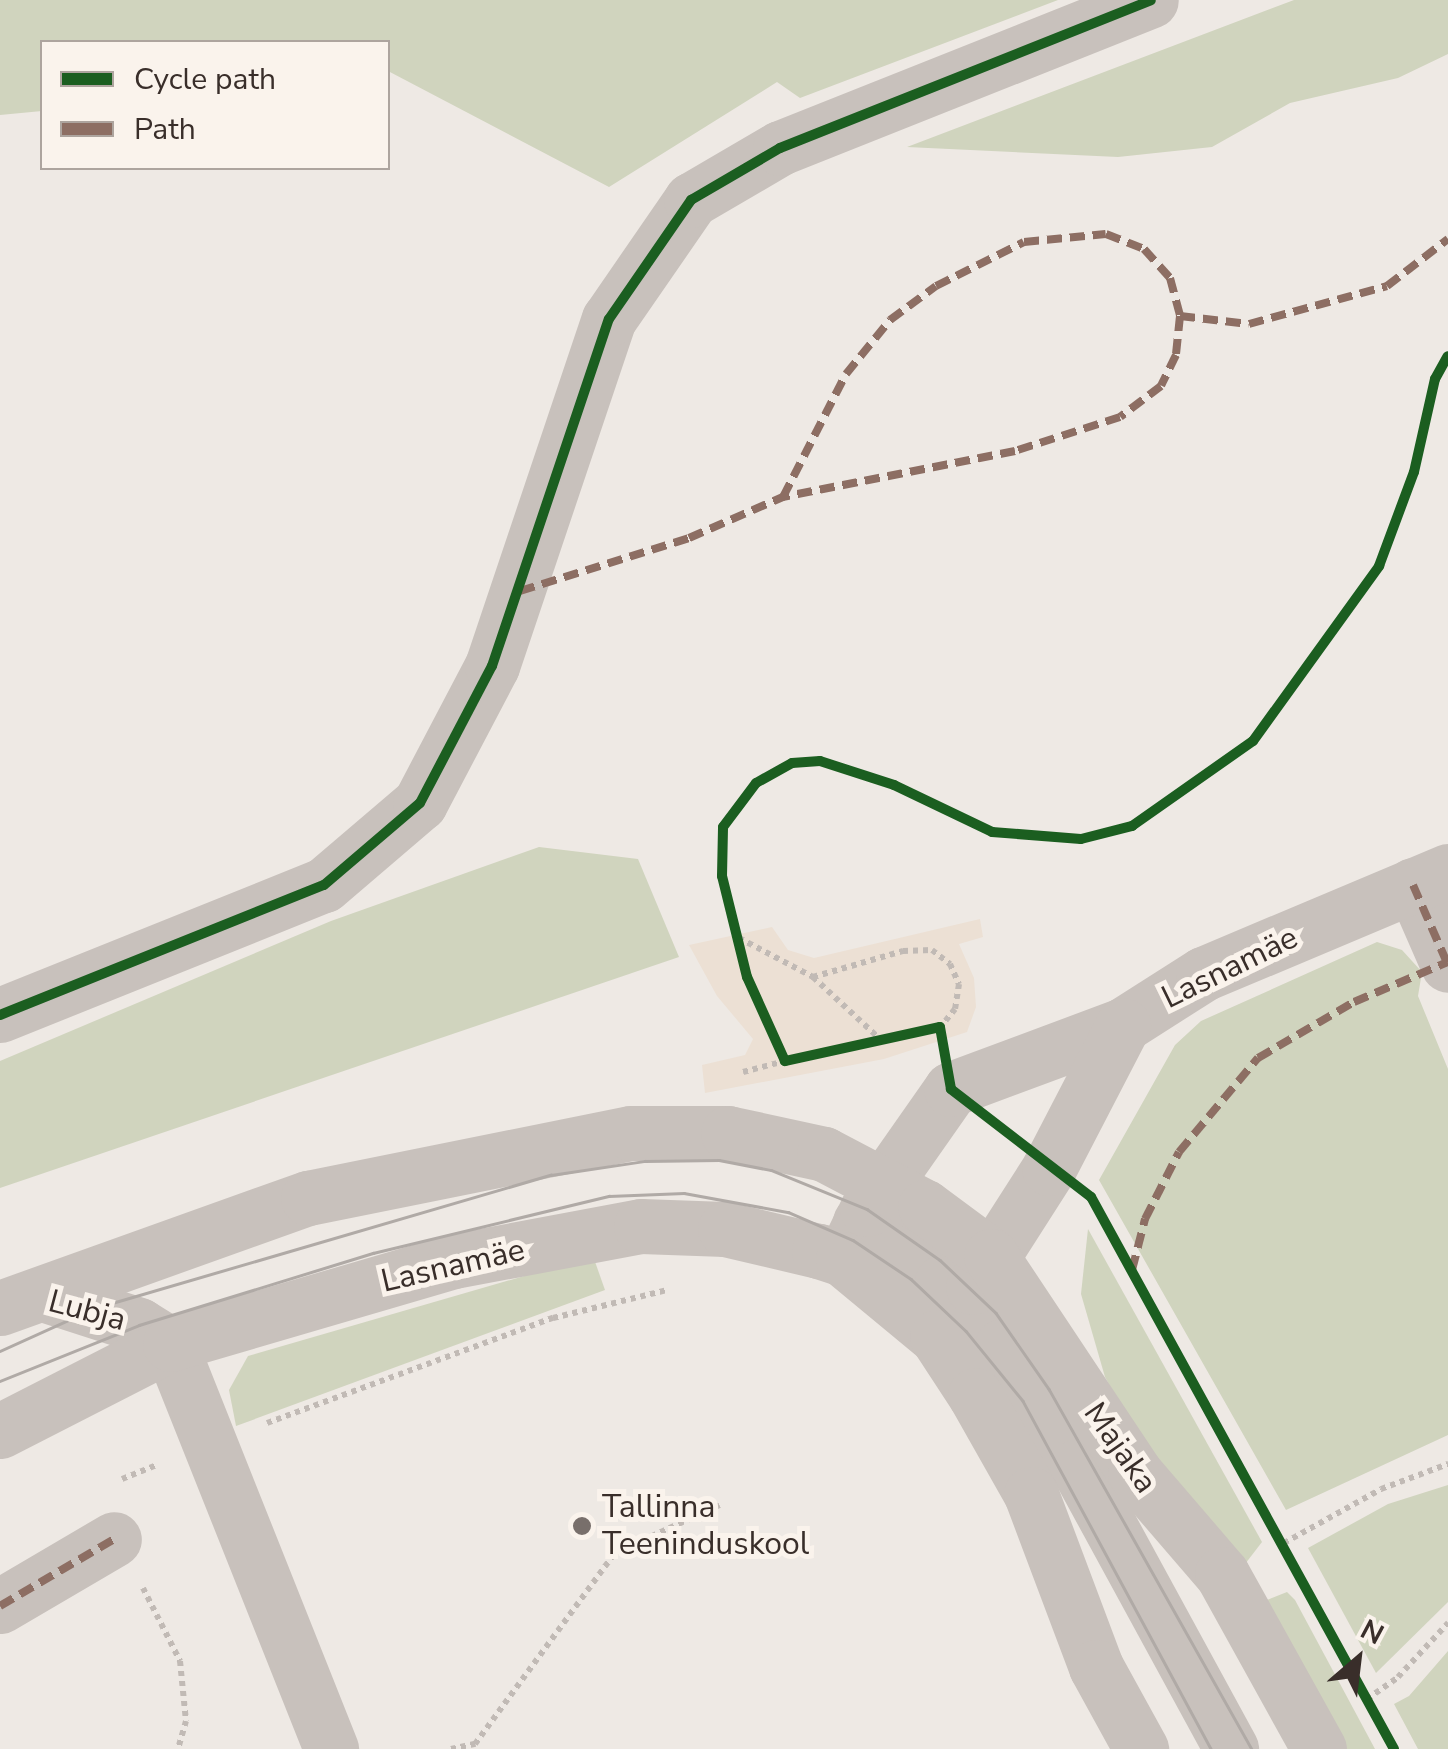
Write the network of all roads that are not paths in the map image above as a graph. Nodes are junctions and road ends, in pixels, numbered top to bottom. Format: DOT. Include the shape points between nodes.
graph roads {
  1 [pos="1151,0"];
  2 [pos="1431,878"];
  3 [pos="1448,965"];
  4 [pos="0,1014"];
  5 [pos="1123,1025"];
  6 [pos="862,1221"];
  7 [pos="992,1256"];
  8 [pos="22,1301"];
  9 [pos="950,1320"];
  10 [pos="170,1344"];
  11 [pos="0,1431"];
  12 [pos="114,1539"];
  13 [pos="0,1606"];
  14 [pos="331,1749"];
  15 [pos="1141,1749"];
  16 [pos="1231,1749"];
  17 [pos="1319,1749"];
  1 -- 4 [label="street" via="780,148 691,200 610,319 492,666 420,803 324,884"];
  2 -- 3 [label="street"];
  2 -- 5 [label="street, Lasnamäe" via="1203,974"];
  5 -- 6 [label="street, Lasnamäe" via="951,1090"];
  5 -- 7 [label="street" via="1049,1168"];
  6 -- 7 [label="street, Majaka"];
  6 -- 8 [label="street" via="824,1154 728,1132 630,1133 308,1198"];
  6 -- 9 [label="street"];
  6 -- 10 [label="street, Lasnamäe" via="641,1226 454,1261"];
  7 -- 9 [label="street"];
  7 -- 17 [label="street, Majaka" via="1135,1473 1222,1574"];
  8 -- 10 [label="street, Lubja" via="139,1325"];
  9 -- 15 [label="street" via="1031,1494 1096,1667"];
  9 -- 16 [label="street" via="1002,1346 1076,1466"];
  10 -- 11 [label="street, Lasnamäe"];
  10 -- 14 [label="street"];
  12 -- 13 [label="street"];
}
